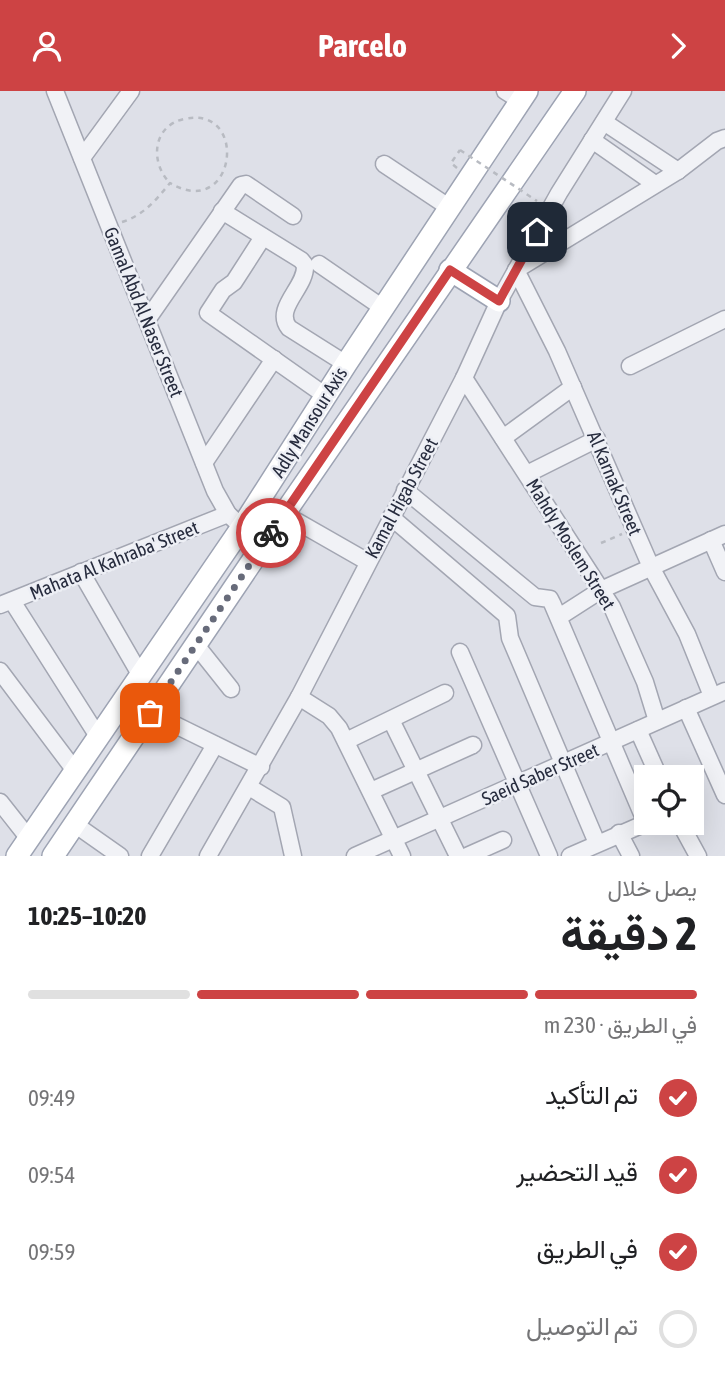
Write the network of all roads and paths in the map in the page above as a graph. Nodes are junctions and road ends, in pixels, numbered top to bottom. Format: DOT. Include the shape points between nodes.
graph roads {
  1 [pos="55,91"];
  2 [pos="131,91"];
  3 [pos="575,91"];
  4 [pos="623,91"];
  5 [pos="518,94"];
  6 [pos="604,122"];
  7 [pos="725,138"];
  8 [pos="592,140"];
  9 [pos="82,158"];
  10 [pos="451,163"];
  11 [pos="384,164"];
  12 [pos="678,171"];
  13 [pos="170,183"];
  14 [pos="655,184"];
  15 [pos="537,201"];
  16 [pos="450,208"];
  17 [pos="222,211"];
  18 [pos="293,216"];
  19 [pos="109,226"];
  20 [pos="263,237"];
  21 [pos="319,264"];
  22 [pos="450,270"];
  23 [pos="516,270"];
  24 [pos="499,301"];
  25 [pos="383,308"];
  26 [pos="725,319"];
  27 [pos="146,320"];
  28 [pos="274,359"];
  29 [pos="346,364"];
  30 [pos="630,366"];
  31 [pos="464,378"];
  32 [pos="573,387"];
  33 [pos="326,396"];
  34 [pos="503,439"];
  35 [pos="597,439"];
  36 [pos="204,463"];
  37 [pos="527,474"];
  38 [pos="405,490"];
  39 [pos="284,514"];
  40 [pos="391,517"];
  41 [pos="235,521"];
  42 [pos="634,529"];
  43 [pos="718,537"];
  44 [pos="601,543"];
  45 [pos="368,562"];
  46 [pos="651,567"];
  47 [pos="81,572"];
  48 [pos="725,572"];
  49 [pos="601,590"];
  50 [pos="6,603"];
  51 [pos="556,610"];
  52 [pos="196,645"];
  53 [pos="460,652"];
  54 [pos="0,671"];
  55 [pos="141,676"];
  56 [pos="231,689"];
  57 [pos="445,693"];
  58 [pos="719,693"];
  59 [pos="299,697"];
  60 [pos="686,708"];
  61 [pos="150,713"];
  62 [pos="391,720"];
  63 [pos="657,721"];
  64 [pos="638,730"];
  65 [pos="99,738"];
  66 [pos="346,741"];
  67 [pos="611,743"];
  68 [pos="215,745"];
  69 [pos="473,745"];
  70 [pos="563,765"];
  71 [pos="654,765"];
  72 [pos="261,767"];
  73 [pos="416,770"];
  74 [pos="76,772"];
  75 [pos="517,785"];
  76 [pos="249,787"];
  77 [pos="371,791"];
  78 [pos="725,795"];
  79 [pos="634,796"];
  80 [pos="0,802"];
  81 [pos="440,818"];
  82 [pos="73,823"];
  83 [pos="634,827"];
  84 [pos="619,833"];
  85 [pos="687,835"];
  86 [pos="394,838"];
  87 [pos="503,840"];
  88 [pos="597,843"];
  89 [pos="23,848"];
  90 [pos="53,856"];
  91 [pos="120,856"];
  92 [pos="150,856"];
  93 [pos="208,856"];
  94 [pos="293,856"];
  95 [pos="355,856"];
  96 [pos="402,856"];
  97 [pos="458,856"];
  98 [pos="467,856"];
  99 [pos="549,856"];
  100 [pos="569,856"];
  101 [pos="631,856"];
  102 [pos="698,856"];
  1 -- 9 [label="street, Gamal Abd Al Naser Street"];
  2 -- 9 [label="street"];
  3 -- 22 [label="main road, Adly Mansour Axis"];
  4 -- 6 [label="street, Kamal Higab Street"];
  5 -- 16 [label="main road, Adly Mansour Axis"];
  6 -- 8 [label="street, Kamal Higab Street"];
  6 -- 12 [label="street"];
  7 -- 12 [label="street"];
  8 -- 14 [label="street"];
  8 -- 23 [label="street, Kamal Higab Street"];
  9 -- 19 [label="street, Gamal Abd Al Naser Street"];
  10 -- 15 [label="path, bridge" via="460,150"];
  11 -- 16 [label="street"];
  12 -- 14 [label="street"];
  13 -- 13 [label="path" via="197,190 221,177 228,150 215,125 188,118 164,132 156,159"];
  13 -- 19 [label="path" via="141,213"];
  14 -- 23 [label="street"];
  16 -- 25 [label="main road, Adly Mansour Axis"];
  17 -- 18 [label="street" via="244,184"];
  17 -- 20 [label="street"];
  17 -- 27 [label="street"];
  19 -- 27 [label="street, Gamal Abd Al Naser Street"];
  20 -- 28 [label="street" via="208,313"];
  20 -- 29 [label="street" via="305,265 285,322"];
  21 -- 25 [label="street"];
  22 -- 24 [label="main road"];
  22 -- 39 [label="main road, Adly Mansour Axis"];
  23 -- 24 [label="street, Kamal Higab Street"];
  23 -- 32 [label="street, Al Karnak Street"];
  24 -- 31 [label="street, Kamal Higab Street"];
  25 -- 29 [label="main road, Adly Mansour Axis"];
  26 -- 30 [label="street"];
  27 -- 36 [label="street, Gamal Abd Al Naser Street"];
  28 -- 33 [label="street"];
  28 -- 36 [label="street"];
  29 -- 33 [label="main road, Adly Mansour Axis"];
  31 -- 34 [label="street, Mahdy Moslem Street"];
  31 -- 38 [label="street, Kamal Higab Street"];
  32 -- 34 [label="street"];
  32 -- 35 [label="street, Al Karnak Street"];
  33 -- 41 [label="main road, Adly Mansour Axis"];
  34 -- 37 [label="street, Mahdy Moslem Street"];
  35 -- 37 [label="street"];
  35 -- 42 [label="street, Al Karnak Street"];
  36 -- 41 [label="street, Gamal Abd Al Naser Street" via="220,503"];
  37 -- 49 [label="street, Mahdy Moslem Street"];
  38 -- 40 [label="street, Kamal Higab Street"];
  38 -- 51 [label="street" via="535,597 550,599"];
  39 -- 45 [label="street"];
  39 -- 52 [label="main road, Adly Mansour Axis"];
  40 -- 45 [label="street, Kamal Higab Street"];
  40 -- 70 [label="street" via="505,614 510,638"];
  41 -- 47 [label="street, Mahata Al Kahraba' Street"];
  41 -- 55 [label="main road, Adly Mansour Axis"];
  42 -- 44 [label="path"];
  42 -- 46 [label="street, Al Karnak Street"];
  43 -- 46 [label="street"];
  43 -- 48 [label="street"];
  45 -- 59 [label="street, Kamal Higab Street"];
  46 -- 49 [label="street"];
  46 -- 58 [label="street, Al Karnak Street"];
  47 -- 50 [label="street, Mahata Al Kahraba' Street"];
  47 -- 55 [label="street"];
  49 -- 51 [label="street"];
  49 -- 63 [label="street, Mahdy Moslem Street" via="630,643"];
  50 -- 65 [label="street"];
  51 -- 67 [label="street"];
  52 -- 56 [label="street"];
  52 -- 61 [label="main road, Adly Mansour Axis"];
  53 -- 75 [label="street"];
  54 -- 74 [label="street"];
  55 -- 65 [label="main road, Adly Mansour Axis"];
  57 -- 62 [label="street"];
  58 -- 60 [label="street, Saeid Saber Street"];
  59 -- 66 [label="street" via="329,716"];
  59 -- 72 [label="street, Kamal Higab Street"];
  60 -- 63 [label="street, Saeid Saber Street"];
  60 -- 78 [label="street"];
  61 -- 68 [label="street"];
  61 -- 82 [label="main road, Adly Mansour Axis"];
  62 -- 66 [label="street"];
  62 -- 73 [label="street"];
  63 -- 64 [label="street, Saeid Saber Street"];
  64 -- 67 [label="street, Saeid Saber Street"];
  64 -- 71 [label="street"];
  65 -- 74 [label="main road, Adly Mansour Axis"];
  66 -- 77 [label="street"];
  67 -- 70 [label="street, Saeid Saber Street"];
  67 -- 79 [label="street"];
  68 -- 72 [label="street"];
  68 -- 92 [label="street"];
  69 -- 73 [label="street"];
  70 -- 75 [label="street, Saeid Saber Street"];
  70 -- 88 [label="street"];
  72 -- 76 [label="street, Kamal Higab Street"];
  73 -- 77 [label="street"];
  73 -- 81 [label="street"];
  74 -- 89 [label="main road, Adly Mansour Axis"];
  75 -- 81 [label="street, Saeid Saber Street"];
  75 -- 99 [label="street"];
  76 -- 93 [label="street, Kamal Higab Street"];
  76 -- 94 [label="street" via="282,807"];
  77 -- 86 [label="street"];
  80 -- 89 [label="street"];
  81 -- 86 [label="street, Saeid Saber Street"];
  81 -- 97 [label="street"];
  82 -- 90 [label="main road, Adly Mansour Axis"];
  82 -- 91 [label="street"];
  83 -- 84 [label="street"];
  84 -- 88 [label="street"];
  84 -- 101 [label="street"];
  85 -- 102 [label="street"];
  86 -- 95 [label="street, Saeid Saber Street"];
  86 -- 96 [label="street"];
  87 -- 98 [label="street"];
  88 -- 100 [label="street"];
}
